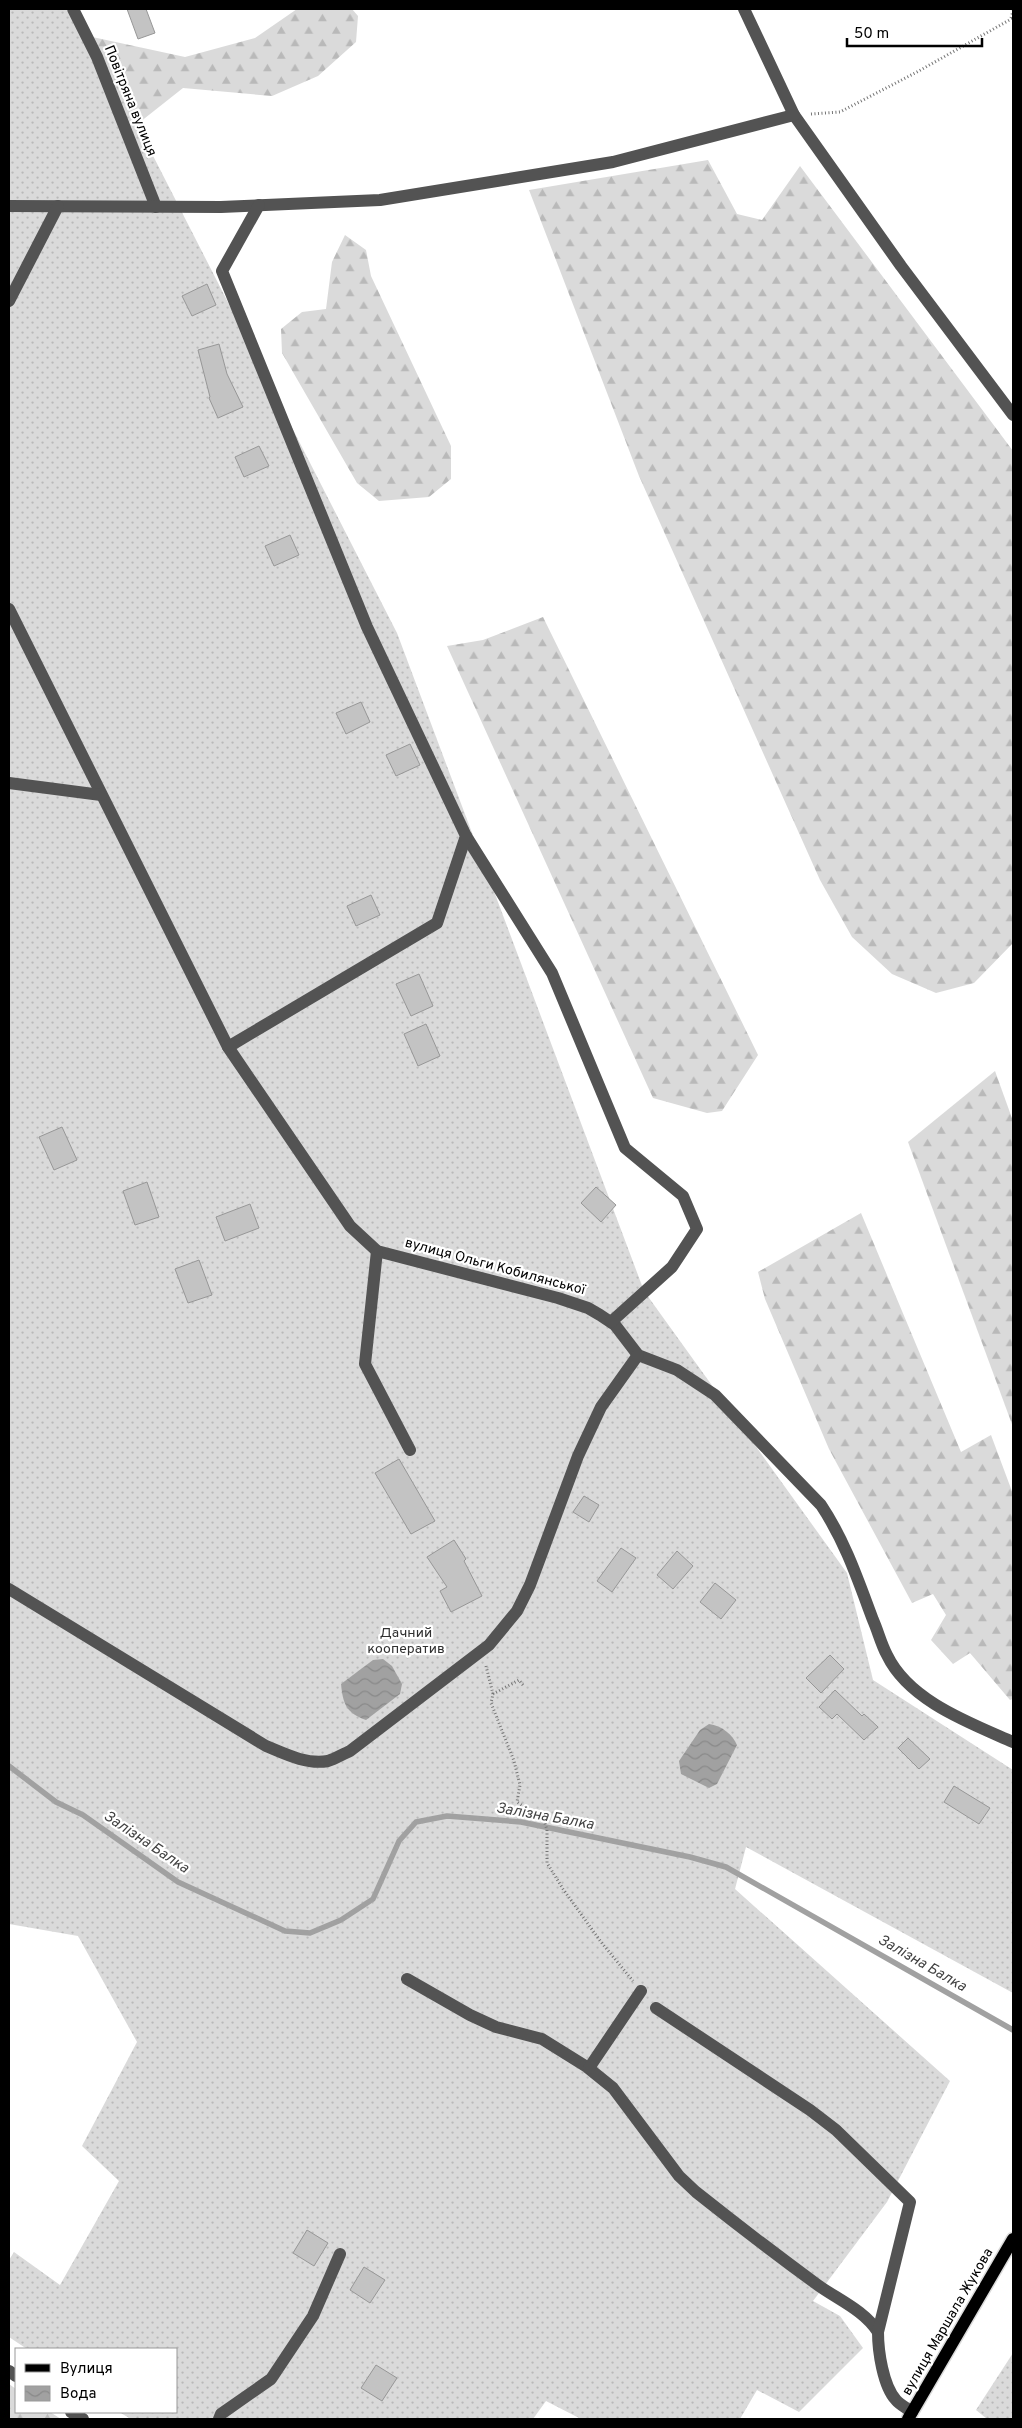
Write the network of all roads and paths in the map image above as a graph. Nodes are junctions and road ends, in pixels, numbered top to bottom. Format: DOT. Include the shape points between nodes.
graph roads {
  1 [pos="73,9"];
  2 [pos="744,9"];
  3 [pos="1013,11"];
  4 [pos="1012,18"];
  5 [pos="794,115"];
  6 [pos="259,205"];
  7 [pos="9,206"];
  8 [pos="58,206"];
  9 [pos="156,207"];
  10 [pos="9,301"];
  11 [pos="1013,415"];
  12 [pos="9,609"];
  13 [pos="9,783"];
  14 [pos="101,795"];
  15 [pos="466,836"];
  16 [pos="228,1047"];
  17 [pos="377,1251"];
  18 [pos="612,1322"];
  19 [pos="638,1355"];
  20 [pos="410,1450"];
  21 [pos="9,1589"];
  22 [pos="481,1652"];
  23 [pos="524,1685"];
  24 [pos="492,1694"];
  25 [pos="1013,1742"];
  26 [pos="407,1979"];
  27 [pos="642,1991"];
  28 [pos="656,2008"];
  29 [pos="589,2068"];
  30 [pos="1013,2239"];
  31 [pos="340,2254"];
  32 [pos="878,2332"];
  33 [pos="910,2416"];
  34 [pos="219,2419"];
  1 -- 9 [label="street, Повітряна вулиця" via="97,57"];
  2 -- 5 [label="street"];
  3 -- 4 [label="path"];
  4 -- 5 [label="path" via="840,112"];
  5 -- 6 [label="street" via="613,162 380,200"];
  5 -- 11 [label="street" via="901,266"];
  6 -- 9 [label="street"];
  6 -- 15 [label="street" via="222,271 367,627"];
  7 -- 8 [label="street"];
  8 -- 9 [label="street"];
  8 -- 10 [label="street"];
  12 -- 14 [label="street, вулиця Ольги Кобилянської"];
  13 -- 14 [label="street"];
  14 -- 16 [label="street, вулиця Ольги Кобилянської"];
  15 -- 16 [label="street" via="437,923"];
  15 -- 18 [label="street" via="552,973 625,1148 683,1196 697,1229 672,1267"];
  16 -- 17 [label="street, вулиця Ольги Кобилянської" via="350,1226"];
  17 -- 18 [label="street, вулиця Ольги Кобилянської" via="558,1298 588,1308"];
  17 -- 20 [label="street" via="364,1364"];
  18 -- 19 [label="street, вулиця Ольги Кобилянської"];
  19 -- 22 [label="street" via="601,1407 517,1611"];
  19 -- 25 [label="street" via="676,1370 715,1395 821,1505 844,1543 887,1656 902,1677 949,1714"];
  21 -- 22 [label="street" via="266,1746 292,1757 313,1761 328,1761 350,1751"];
  22 -- 24 [label="path"];
  23 -- 24 [label="path" via="519,1680"];
  24 -- 27 [label="path" via="491,1703 520,1785 518,1802 544,1820 548,1863 601,1942"];
  26 -- 29 [label="street" via="470,2016 496,2027 542,2039"];
  27 -- 29 [label="street"];
  28 -- 32 [label="street" via="810,2110 836,2130 910,2202"];
  29 -- 32 [label="street" via="613,2088 679,2176 696,2192 816,2284 866,2317"];
  30 -- 33 [label="main road, вулиця Маршала Жукова"];
  31 -- 34 [label="street" via="313,2316 271,2379 221,2414"];
  32 -- 33 [label="street" via="878,2354 892,2396"];
}
